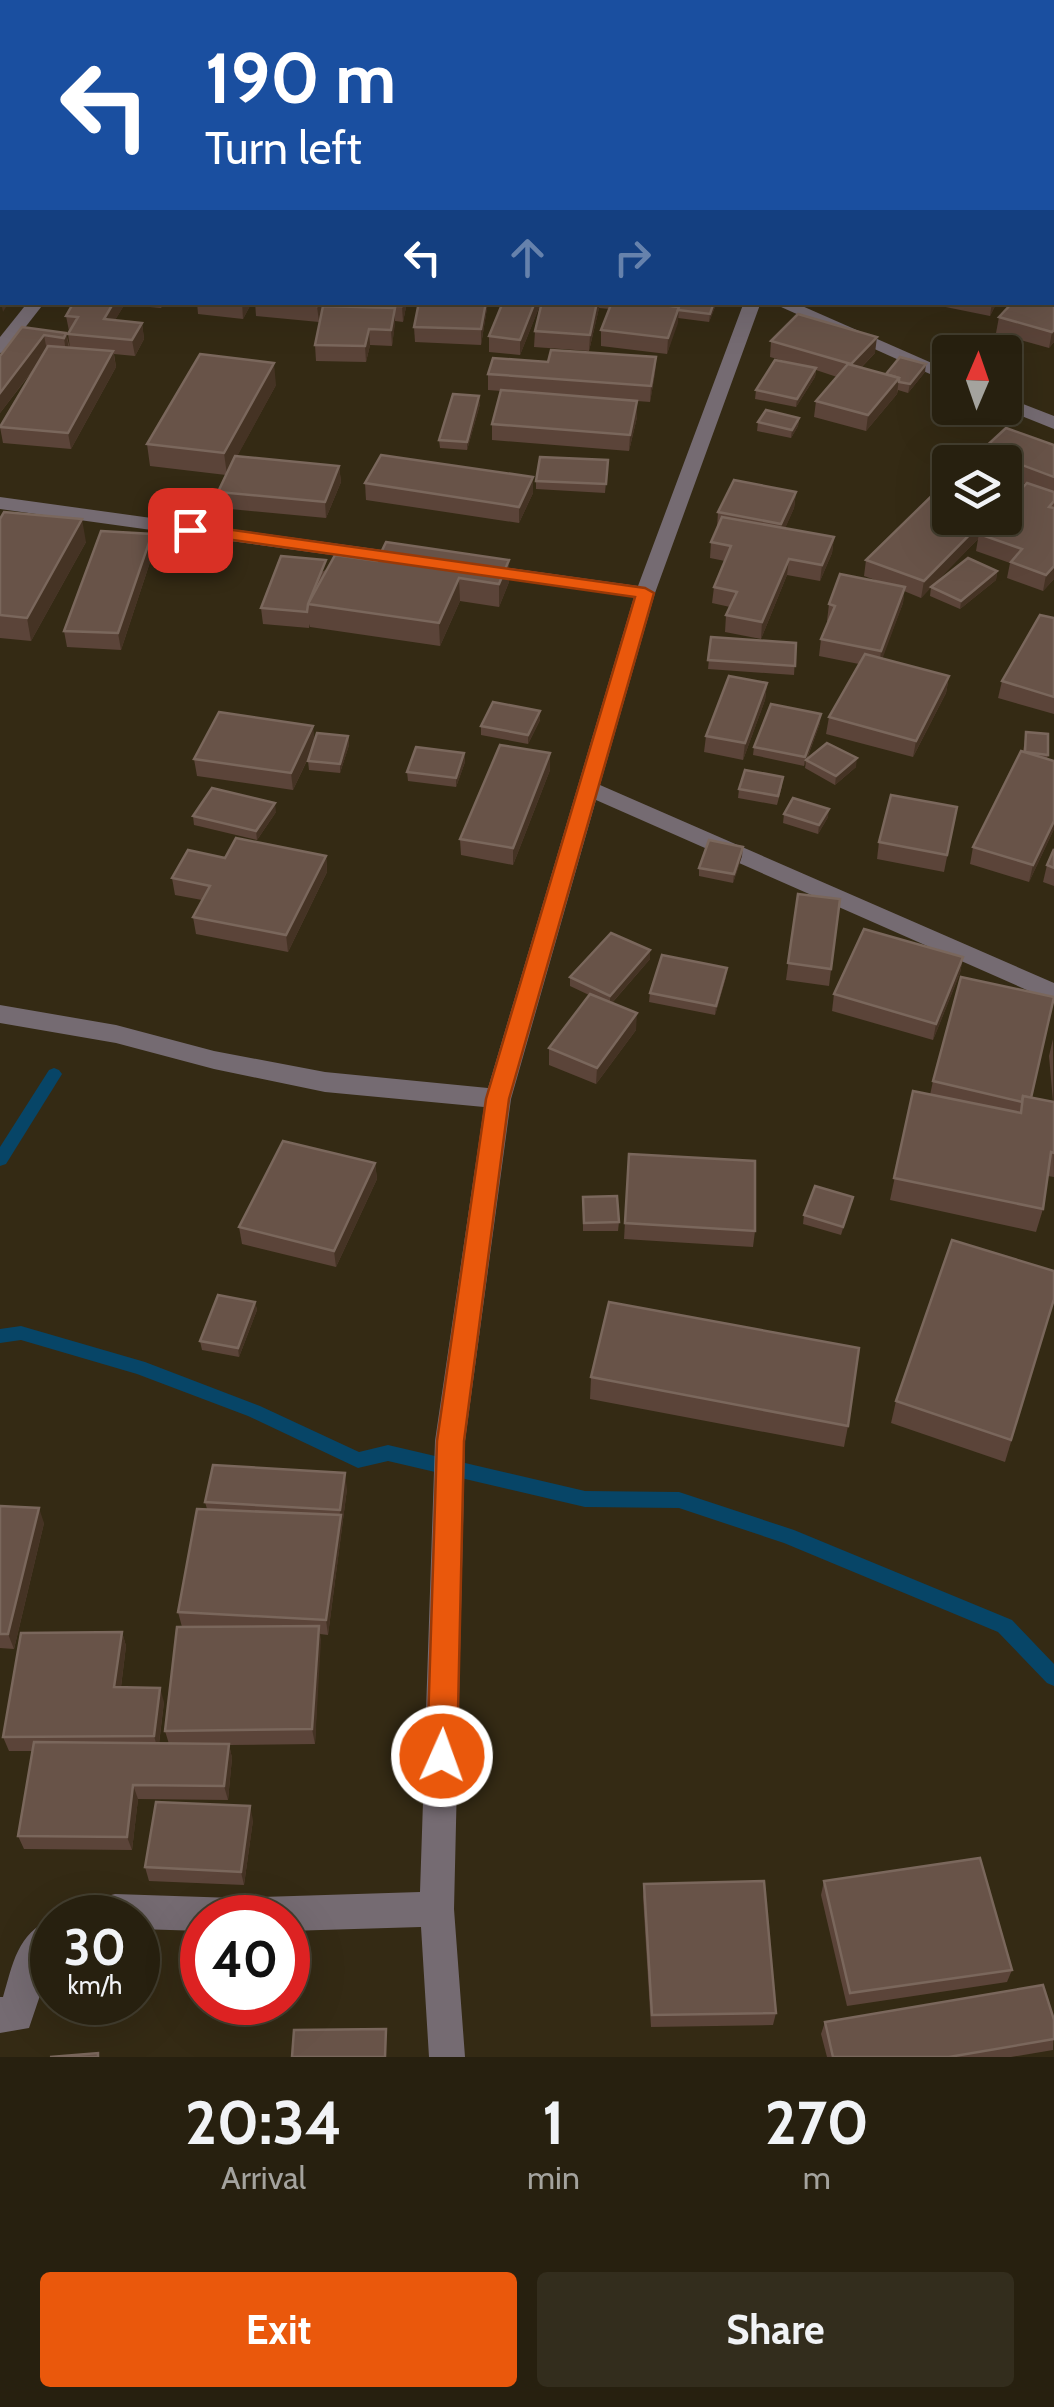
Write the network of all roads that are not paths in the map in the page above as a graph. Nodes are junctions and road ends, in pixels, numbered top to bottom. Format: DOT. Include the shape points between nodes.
graph roads {
  1 [pos="34,305"];
  2 [pos="752,305"];
  3 [pos="785,305"];
  4 [pos="0,348"];
  5 [pos="932,370"];
  6 [pos="1022,409"];
  7 [pos="1054,423"];
  8 [pos="0,503"];
  9 [pos="645,593"];
  10 [pos="586,787"];
  11 [pos="1054,993"];
  12 [pos="0,1014"];
  13 [pos="498,1099"];
  14 [pos="437,1909"];
  15 [pos="160,1913"];
  16 [pos="30,1962"];
  17 [pos="0,2015"];
  18 [pos="447,2057"];
  1 -- 4 [label="street"];
  2 -- 9 [label="street"];
  3 -- 5 [label="street"];
  6 -- 7 [label="street"];
  8 -- 9 [label="street"];
  9 -- 10 [label="street"];
  10 -- 11 [label="street"];
  10 -- 13 [label="street"];
  12 -- 13 [label="street" via="325,1082"];
  13 -- 14 [label="street" via="450,1441"];
  14 -- 15 [label="street"];
  14 -- 18 [label="street"];
  16 -- 17 [label="street" via="16,2016"];
}
